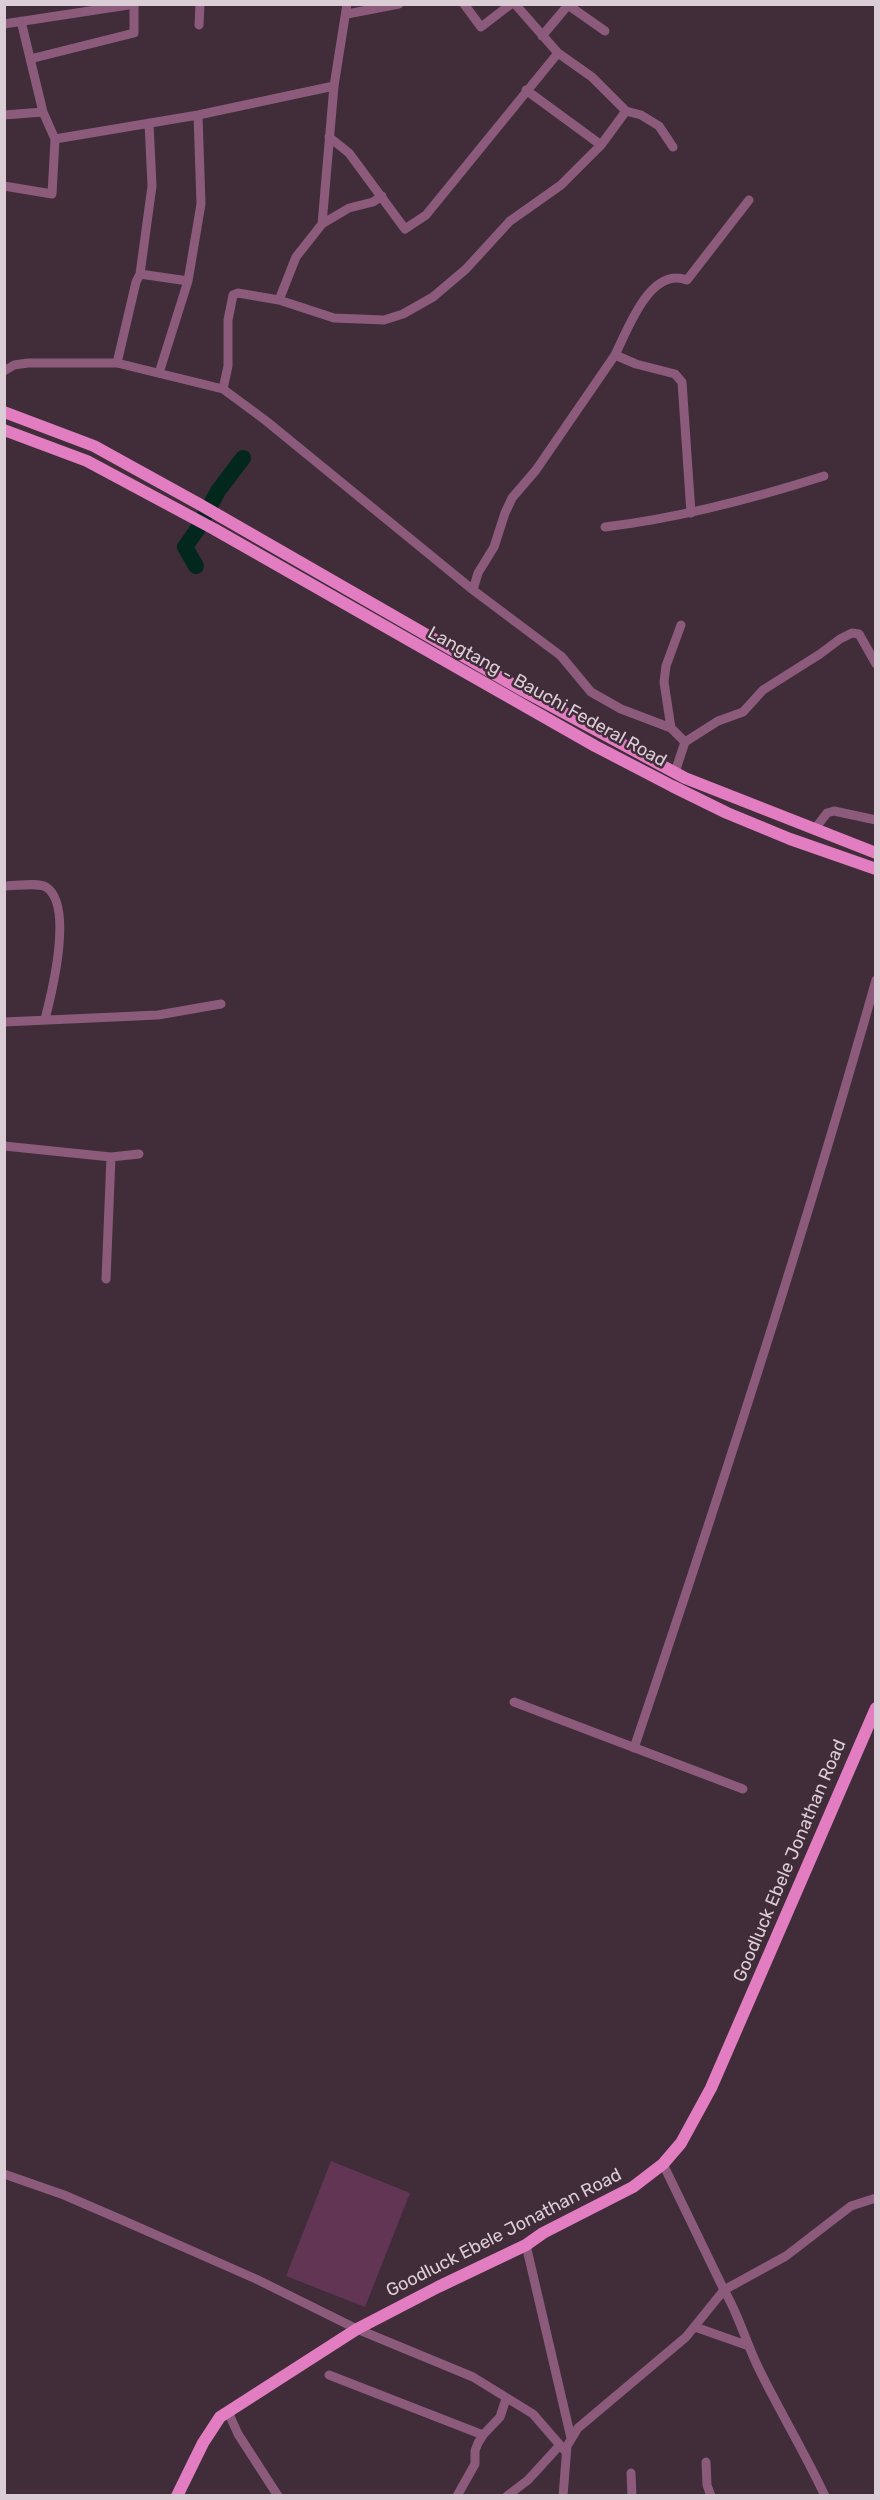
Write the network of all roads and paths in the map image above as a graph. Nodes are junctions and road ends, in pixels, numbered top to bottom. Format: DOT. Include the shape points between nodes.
graph roads {
  1 [pos="200,4"];
  2 [pos="399,4"];
  3 [pos="464,4"];
  4 [pos="513,4"];
  5 [pos="135,5"];
  6 [pos="568,5"];
  7 [pos="347,9"];
  8 [pos="21,21"];
  9 [pos="4,24"];
  10 [pos="199,25"];
  11 [pos="605,31"];
  12 [pos="542,36"];
  13 [pos="558,53"];
  14 [pos="30,59"];
  15 [pos="334,86"];
  16 [pos="526,90"];
  17 [pos="626,111"];
  18 [pos="43,112"];
  19 [pos="4,115"];
  20 [pos="198,115"];
  21 [pos="149,123"];
  22 [pos="329,137"];
  23 [pos="55,139"];
  24 [pos="601,145"];
  25 [pos="673,147"];
  26 [pos="4,186"];
  27 [pos="382,196"];
  28 [pos="749,200"];
  29 [pos="322,224"];
  30 [pos="140,274"];
  31 [pos="188,281"];
  32 [pos="279,300"];
  33 [pos="615,355"];
  34 [pos="117,363"];
  35 [pos="4,371"];
  36 [pos="159,373"];
  37 [pos="223,389"];
  38 [pos="4,412"];
  39 [pos="4,429"];
  40 [pos="824,476"];
  41 [pos="692,513"];
  42 [pos="605,527"];
  43 [pos="473,590"];
  44 [pos="681,625"];
  45 [pos="876,664"];
  46 [pos="671,728"];
  47 [pos="685,742"];
  48 [pos="675,772"];
  49 [pos="876,820"];
  50 [pos="814,830"];
  51 [pos="876,854"];
  52 [pos="876,869"];
  53 [pos="4,886"];
  54 [pos="876,980"];
  55 [pos="220,1004"];
  56 [pos="45,1019"];
  57 [pos="4,1022"];
  58 [pos="4,1146"];
  59 [pos="139,1154"];
  60 [pos="111,1157"];
  61 [pos="106,1279"];
  62 [pos="514,1702"];
  63 [pos="876,1708"];
  64 [pos="634,1748"];
  65 [pos="743,1789"];
  66 [pos="663,2164"];
  67 [pos="4,2174"];
  68 [pos="876,2198"];
  69 [pos="526,2245"];
  70 [pos="724,2290"];
  71 [pos="695,2327"];
  72 [pos="357,2329"];
  73 [pos="749,2346"];
  74 [pos="329,2375"];
  75 [pos="506,2398"];
  76 [pos="229,2414"];
  77 [pos="483,2434"];
  78 [pos="571,2438"];
  79 [pos="563,2449"];
  80 [pos="706,2462"];
  81 [pos="631,2473"];
  82 [pos="177,2496"];
  83 [pos="278,2496"];
  84 [pos="458,2496"];
  85 [pos="507,2496"];
  86 [pos="563,2496"];
  87 [pos="632,2496"];
  88 [pos="711,2496"];
  89 [pos="825,2496"];
  1 -- 10 [label="street"];
  2 -- 7 [label="street"];
  3 -- 4 [label="street" via="482,27"];
  4 -- 12 [label="street"];
  5 -- 8 [label="street"];
  5 -- 14 [label="street" via="134,33"];
  6 -- 11 [label="street"];
  6 -- 12 [label="street"];
  7 -- 15 [label="street"];
  8 -- 9 [label="street"];
  8 -- 14 [label="street"];
  12 -- 13 [label="street"];
  13 -- 16 [label="street"];
  13 -- 17 [label="street" via="592,77"];
  14 -- 18 [label="street"];
  15 -- 20 [label="street"];
  15 -- 22 [label="street"];
  16 -- 24 [label="street"];
  16 -- 27 [label="street" via="426,215 405,229"];
  17 -- 24 [label="street"];
  17 -- 25 [label="street" via="659,126"];
  18 -- 19 [label="street"];
  18 -- 23 [label="street"];
  20 -- 21 [label="street"];
  20 -- 31 [label="street" via="201,204"];
  21 -- 23 [label="street"];
  21 -- 30 [label="street" via="152,186"];
  22 -- 27 [label="street" via="349,153"];
  22 -- 29 [label="street"];
  23 -- 26 [label="street" via="52,194"];
  24 -- 32 [label="street" via="561,185 510,221 466,269 433,297 403,315 384,320 334,318"];
  27 -- 29 [label="street" via="349,208"];
  28 -- 33 [label="street" via="687,280 666,279 643,299"];
  29 -- 32 [label="street" via="296,257"];
  30 -- 31 [label="street"];
  30 -- 34 [label="street"];
  31 -- 36 [label="street"];
  32 -- 37 [label="street" via="233,295"];
  33 -- 41 [label="street" via="675,374 682,382"];
  33 -- 43 [label="street" via="536,470 512,498"];
  34 -- 35 [label="street" via="28,363"];
  34 -- 36 [label="street"];
  36 -- 37 [label="street"];
  37 -- 43 [label="street"];
  38 -- 48 [label="main road" via="94,446 514,686"];
  39 -- 52 [label="main road, Langtang - Bauchi Federal Road" via="87,461 672,786 790,839"];
  40 -- 41 [label="street"];
  41 -- 42 [label="street"];
  43 -- 46 [label="street" via="561,656 591,692 621,709"];
  44 -- 46 [label="street" via="664,682"];
  45 -- 47 [label="street" via="859,634 852,633 763,690 742,712 718,721"];
  46 -- 47 [label="street"];
  47 -- 48 [label="street"];
  48 -- 50 [label="main road"];
  49 -- 50 [label="street" via="834,811 827,813"];
  50 -- 51 [label="main road"];
  53 -- 56 [label="street" via="44,885 53,892 60,923 58,955"];
  54 -- 64 [label="street" via="804,1229"];
  55 -- 56 [label="street" via="158,1015"];
  56 -- 57 [label="street"];
  58 -- 60 [label="street"];
  59 -- 60 [label="street"];
  60 -- 61 [label="street"];
  62 -- 64 [label="street"];
  63 -- 66 [label="main road, Goodluck Ebele Jonathan Road" via="711,2088 681,2143"];
  64 -- 65 [label="street"];
  66 -- 69 [label="main road, Goodluck Ebele Jonathan Road" via="633,2187"];
  66 -- 70 [label="street"];
  67 -- 72 [label="street" via="122,2220"];
  68 -- 70 [label="street" via="851,2206 786,2256"];
  69 -- 72 [label="main road, Goodluck Ebele Jonathan Road"];
  69 -- 78 [label="street"];
  70 -- 71 [label="street"];
  70 -- 73 [label="street"];
  71 -- 73 [label="street"];
  71 -- 78 [label="street"];
  72 -- 75 [label="street" via="473,2377"];
  72 -- 76 [label="main road, Goodluck Ebele Jonathan Road"];
  73 -- 89 [label="street"];
  74 -- 77 [label="street"];
  75 -- 77 [label="street" via="500,2417"];
  75 -- 79 [label="street" via="533,2414"];
  76 -- 82 [label="main road, Goodluck Ebele Jonathan Road" via="220,2417 203,2443"];
  76 -- 83 [label="street"];
  77 -- 84 [label="street" via="475,2451 475,2464"];
  78 -- 79 [label="street"];
  79 -- 85 [label="street"];
  79 -- 86 [label="street"];
  80 -- 88 [label="street"];
  81 -- 87 [label="street"];
}
